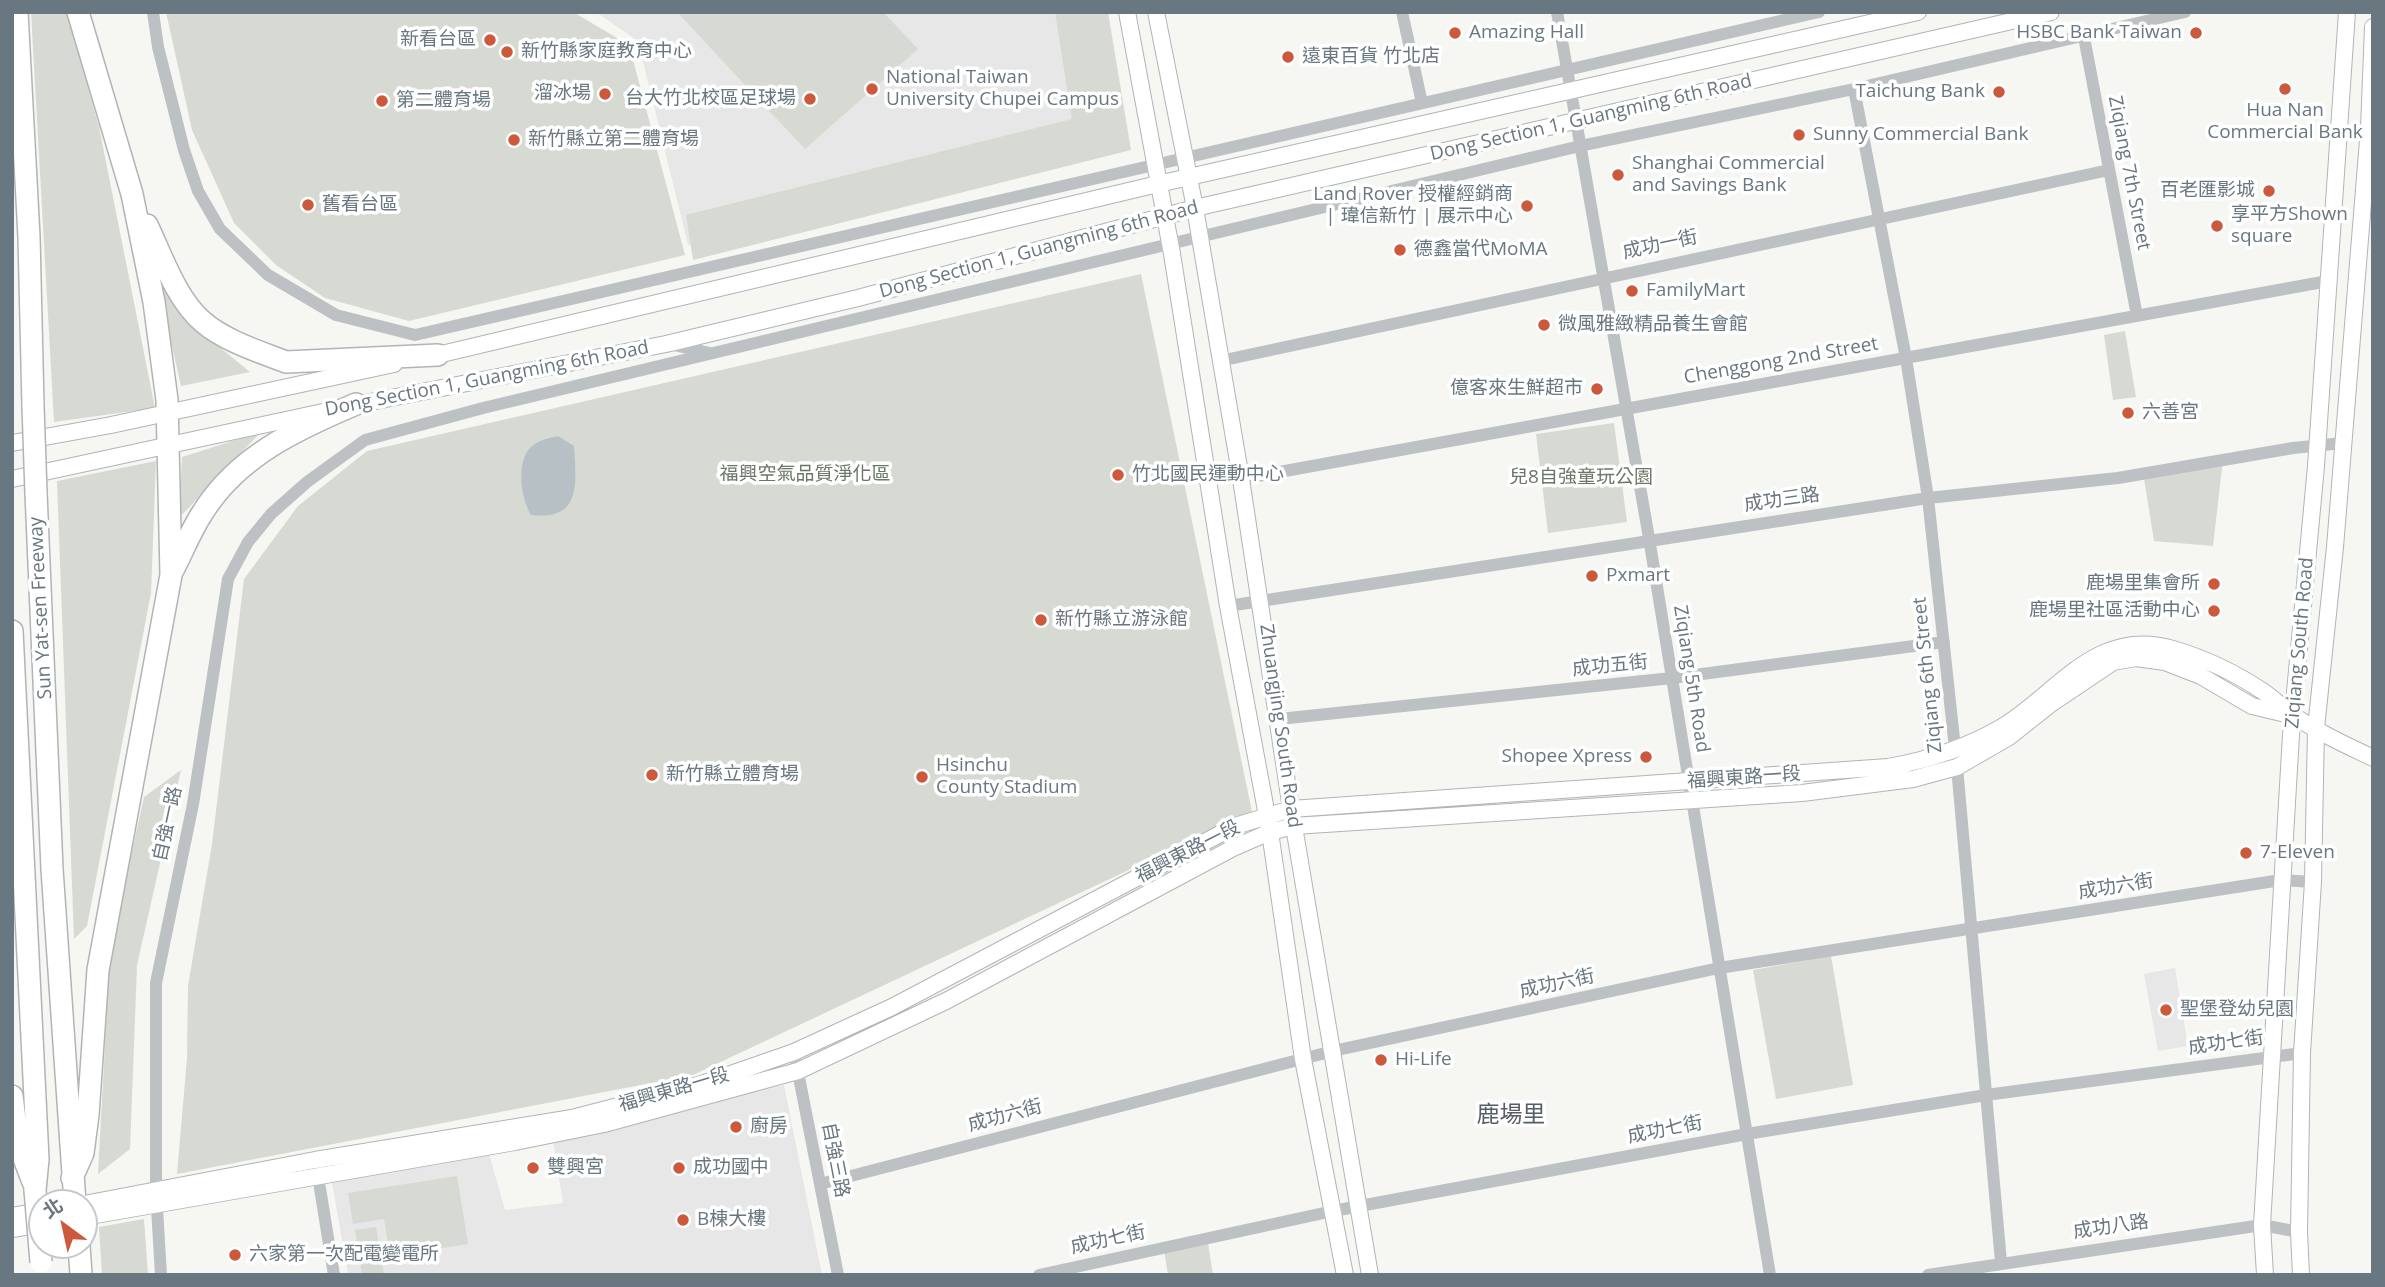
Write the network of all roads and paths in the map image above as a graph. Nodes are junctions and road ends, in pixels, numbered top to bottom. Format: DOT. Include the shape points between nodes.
graph roads {
  1 [pos="17,12"];
  2 [pos="78,12"];
  3 [pos="153,12"];
  4 [pos="1127,12"];
  5 [pos="1156,12"];
  6 [pos="1402,12"];
  7 [pos="1557,12"];
  8 [pos="1819,12"];
  9 [pos="1917,12"];
  10 [pos="2051,12"];
  11 [pos="2185,12"];
  12 [pos="2347,12"];
  13 [pos="2373,27"];
  14 [pos="2084,37"];
  15 [pos="1568,70"];
  16 [pos="1854,89"];
  17 [pos="1571,91"];
  18 [pos="1422,103"];
  19 [pos="1576,122"];
  20 [pos="1580,146"];
  21 [pos="1185,157"];
  22 [pos="1154,163"];
  23 [pos="2109,170"];
  24 [pos="1189,177"];
  25 [pos="1158,184"];
  26 [pos="132,194"];
  27 [pos="1195,208"];
  28 [pos="1164,216"];
  29 [pos="1877,218"];
  30 [pos="1199,236"];
  31 [pos="1169,243"];
  32 [pos="1602,277"];
  33 [pos="2328,281"];
  34 [pos="2137,316"];
  35 [pos="666,344"];
  36 [pos="713,354"];
  37 [pos="439,355"];
  38 [pos="1906,358"];
  39 [pos="1220,361"];
  40 [pos="356,404"];
  41 [pos="1626,407"];
  42 [pos="167,412"];
  43 [pos="365,440"];
  44 [pos="18,442"];
  45 [pos="2343,443"];
  46 [pos="2317,446"];
  47 [pos="168,447"];
  48 [pos="1241,479"];
  49 [pos="24,483"];
  50 [pos="1928,498"];
  51 [pos="1649,538"];
  52 [pos="171,575"];
  53 [pos="1261,599"];
  54 [pos="1228,606"];
  55 [pos="12,631"];
  56 [pos="1944,642"];
  57 [pos="1672,678"];
  58 [pos="2293,715"];
  59 [pos="1279,719"];
  60 [pos="2316,728"];
  61 [pos="2373,758"];
  62 [pos="1956,759"];
  63 [pos="1689,782"];
  64 [pos="1692,799"];
  65 [pos="1291,809"];
  66 [pos="1267,815"];
  67 [pos="1294,826"];
  68 [pos="1270,832"];
  69 [pos="2281,880"];
  70 [pos="2313,882"];
  71 [pos="1970,929"];
  72 [pos="1719,968"];
  73 [pos="1334,1051"];
  74 [pos="794,1052"];
  75 [pos="2302,1054"];
  76 [pos="2272,1056"];
  77 [pos="1303,1059"];
  78 [pos="798,1071"];
  79 [pos="1986,1095"];
  80 [pos="12,1096"];
  81 [pos="1747,1134"];
  82 [pos="318,1176"];
  83 [pos="72,1178"];
  84 [pos="820,1184"];
  85 [pos="35,1189"];
  86 [pos="35,1189"];
  87 [pos="73,1189"];
  88 [pos="157,1197"];
  89 [pos="98,1203"];
  90 [pos="1359,1207"];
  91 [pos="1333,1211"];
  92 [pos="98,1213"];
  93 [pos="2262,1225"];
  94 [pos="2299,1233"];
  95 [pos="2001,1262"];
  96 [pos="161,1275"];
  97 [pos="334,1275"];
  98 [pos="838,1275"];
  99 [pos="1039,1275"];
  100 [pos="1345,1275"];
  101 [pos="1370,1275"];
  102 [pos="1770,1275"];
  103 [pos="1928,1275"];
  104 [pos="2266,1275"];
  105 [pos="2301,1275"];
  1 -- 49 [label="highway, Sun Yat-sen Freeway, bridge" via="33,406"];
  2 -- 26 [label="highway"];
  3 -- 22 [label="street" via="184,149 198,191 220,229 268,275 336,314 415,335"];
  4 -- 22 [label="street, Zhuangjing South Road"];
  5 -- 21 [label="street, Zhuangjing South Road"];
  6 -- 18 [label="street"];
  7 -- 15 [label="street, Ziqiang 5th Road"];
  8 -- 15 [label="street"];
  9 -- 17 [label="street, Dong Section 1, Guangming 6th Road"];
  10 -- 19 [label="street, Dong Section 1, Guangming 6th Road"];
  11 -- 14 [label="street, Dong Section 1, Guangming 6th Road"];
  12 -- 33 [label="street, Ziqiang South Road"];
  13 -- 45 [label="street, Ziqiang South Road"];
  14 -- 16 [label="street, Dong Section 1, Guangming 6th Road"];
  14 -- 23 [label="street, Ziqiang 7th Street"];
  15 -- 17 [label="street, Ziqiang 5th Road"];
  15 -- 18 [label="street"];
  16 -- 20 [label="street, Dong Section 1, Guangming 6th Road"];
  16 -- 29 [label="street, Ziqiang 6th Street"];
  17 -- 19 [label="street, Ziqiang 5th Road"];
  17 -- 24 [label="street, Dong Section 1, Guangming 6th Road"];
  18 -- 21 [label="street"];
  19 -- 20 [label="street, Ziqiang 5th Road"];
  19 -- 27 [label="street, Dong Section 1, Guangming 6th Road"];
  20 -- 30 [label="street, Dong Section 1, Guangming 6th Road"];
  20 -- 32 [label="street, Ziqiang 5th Road"];
  21 -- 22 [label="street"];
  21 -- 24 [label="street, Zhuangjing South Road"];
  22 -- 25 [label="street, Zhuangjing South Road"];
  23 -- 29 [label="street, 成功一街"];
  23 -- 34 [label="street, Ziqiang 7th Street"];
  24 -- 25 [label="street, Dong Section 1, Guangming 6th Road"];
  24 -- 27 [label="street, Zhuangjing South Road"];
  25 -- 28 [label="street, Zhuangjing South Road"];
  25 -- 37 [label="street, Dong Section 1, Guangming 6th Road"];
  26 -- 37 [label="highway" via="184,297 203,322 230,337 286,362"];
  26 -- 42 [label="highway" via="154,302"];
  27 -- 28 [label="street, Dong Section 1, Guangming 6th Road"];
  27 -- 30 [label="street, Zhuangjing South Road"];
  28 -- 31 [label="street, Zhuangjing South Road"];
  28 -- 35 [label="street, Dong Section 1, Guangming 6th Road"];
  29 -- 32 [label="street, 成功一街"];
  29 -- 38 [label="street, Ziqiang 6th Street"];
  30 -- 31 [label="street, Dong Section 1, Guangming 6th Road"];
  30 -- 39 [label="street, Zhuangjing South Road"];
  31 -- 36 [label="street, Dong Section 1, Guangming 6th Road"];
  31 -- 54 [label="street, Zhuangjing South Road"];
  32 -- 39 [label="street, 成功一街"];
  32 -- 41 [label="street, Ziqiang 5th Road"];
  33 -- 34 [label="street, Chenggong 2nd Street"];
  33 -- 46 [label="street, Ziqiang South Road"];
  34 -- 38 [label="street, Chenggong 2nd Street"];
  35 -- 36 [label="street"];
  35 -- 40 [label="street, Dong Section 1, Guangming 6th Road"];
  36 -- 43 [label="street, Dong Section 1, Guangming 6th Road"];
  37 -- 42 [label="street, Dong Section 1, Guangming 6th Road"];
  38 -- 41 [label="street, Chenggong 2nd Street"];
  38 -- 50 [label="street, Ziqiang 6th Street"];
  39 -- 48 [label="street, Zhuangjing South Road"];
  40 -- 47 [label="street, Dong Section 1, Guangming 6th Road"];
  40 -- 52 [label="highway" via="286,435 243,466 203,512"];
  41 -- 48 [label="street, Chenggong 2nd Street"];
  41 -- 51 [label="street, Ziqiang 5th Road"];
  42 -- 44 [label="street, Dong Section 1, Guangming 6th Road"];
  42 -- 47 [label="highway"];
  43 -- 88 [label="street, 自強一路" via="271,514 248,542 228,579 193,804 156,983"];
  45 -- 46 [label="street, 成功三路"];
  45 -- 60 [label="street, Ziqiang South Road"];
  46 -- 50 [label="street, 成功三路" via="2118,478"];
  46 -- 58 [label="street, Ziqiang South Road"];
  47 -- 49 [label="street, Dong Section 1, Guangming 6th Road"];
  47 -- 52 [label="highway"];
  48 -- 53 [label="street, Zhuangjing South Road"];
  49 -- 83 [label="highway, Sun Yat-sen Freeway"];
  50 -- 51 [label="street, 成功三路"];
  50 -- 56 [label="street, Ziqiang 6th Street"];
  51 -- 53 [label="street, 成功三路"];
  51 -- 57 [label="street, Ziqiang 5th Road"];
  52 -- 83 [label="highway" via="98,970 88,1115 83,1153"];
  53 -- 54 [label="street, 成功三路"];
  53 -- 59 [label="street, Zhuangjing South Road"];
  54 -- 66 [label="street, Zhuangjing South Road"];
  55 -- 85 [label="highway, Sun Yat-sen Freeway" via="38,1159"];
  56 -- 57 [label="street, 成功五街"];
  56 -- 62 [label="street, Ziqiang 6th Street"];
  57 -- 59 [label="street, 成功五街"];
  57 -- 63 [label="street, Ziqiang 5th Road"];
  58 -- 60 [label="street, 福興東路一段"];
  58 -- 62 [label="street, 福興東路一段" via="2263,691 2205,660 2146,643 2123,646 2060,679"];
  58 -- 69 [label="street, Ziqiang South Road"];
  59 -- 65 [label="street, Zhuangjing South Road"];
  60 -- 61 [label="street, 福興東路一段"];
  60 -- 70 [label="street, Ziqiang South Road"];
  62 -- 63 [label="street, 福興東路一段"];
  62 -- 64 [label="street, 福興東路一段" via="1913,779"];
  62 -- 71 [label="street, Ziqiang 6th Street"];
  63 -- 64 [label="street, Ziqiang 5th Road"];
  63 -- 65 [label="street, 福興東路一段"];
  64 -- 67 [label="street, 福興東路一段"];
  64 -- 72 [label="street, Ziqiang 5th Road"];
  65 -- 66 [label="street, 福興東路一段"];
  65 -- 67 [label="street, Zhuangjing South Road"];
  66 -- 68 [label="street, Zhuangjing South Road"];
  66 -- 74 [label="street, 福興東路一段" via="1235,826 906,1000"];
  67 -- 68 [label="street, 福興東路一段"];
  67 -- 73 [label="street, Zhuangjing South Road"];
  68 -- 77 [label="street, Zhuangjing South Road"];
  68 -- 78 [label="street, 福興東路一段" via="946,1001"];
  69 -- 70 [label="street, 成功六街"];
  69 -- 71 [label="street, 成功六街"];
  69 -- 76 [label="street, Ziqiang South Road"];
  70 -- 75 [label="street, Ziqiang South Road"];
  71 -- 72 [label="street, 成功六街"];
  71 -- 79 [label="street, Ziqiang 6th Street"];
  72 -- 73 [label="street, 成功六街"];
  72 -- 81 [label="street, Ziqiang 5th Road"];
  73 -- 77 [label="street, 成功六街"];
  73 -- 90 [label="street, Zhuangjing South Road"];
  74 -- 78 [label="street, 自強三路"];
  74 -- 88 [label="street, 福興東路一段" via="699,1085 572,1118 315,1160"];
  75 -- 76 [label="street, 成功七街"];
  75 -- 94 [label="street, Ziqiang South Road"];
  76 -- 79 [label="street, 成功七街"];
  76 -- 93 [label="street, Ziqiang South Road"];
  77 -- 84 [label="street, 成功六街"];
  77 -- 91 [label="street, Zhuangjing South Road"];
  78 -- 82 [label="street, 福興東路一段" via="604,1124"];
  78 -- 84 [label="street, 自強三路"];
  79 -- 81 [label="street, 成功七街"];
  79 -- 95 [label="street, Ziqiang 6th Street"];
  80 -- 86 [label="highway" via="18,1143"];
  81 -- 90 [label="street, 成功七街"];
  81 -- 102 [label="street, Ziqiang 5th Road"];
  82 -- 88 [label="street, 福興東路一段"];
  82 -- 97 [label="street"];
  83 -- 87 [label="highway, Sun Yat-sen Freeway"];
  84 -- 98 [label="street, 自強三路"];
  88 -- 89 [label="street, 福興東路一段"];
  88 -- 92 [label="street, 福興東路一段"];
  88 -- 96 [label="street, 自強一路"];
  90 -- 91 [label="street, 成功七街"];
  90 -- 101 [label="street, Zhuangjing South Road"];
  91 -- 99 [label="street, 成功七街"];
  91 -- 100 [label="street, Zhuangjing South Road"];
  93 -- 94 [label="street, 成功八路"];
  93 -- 95 [label="street, 成功八路"];
  93 -- 104 [label="street, Ziqiang South Road"];
  94 -- 105 [label="street, Ziqiang South Road"];
  95 -- 103 [label="street, 成功八路"];
}
